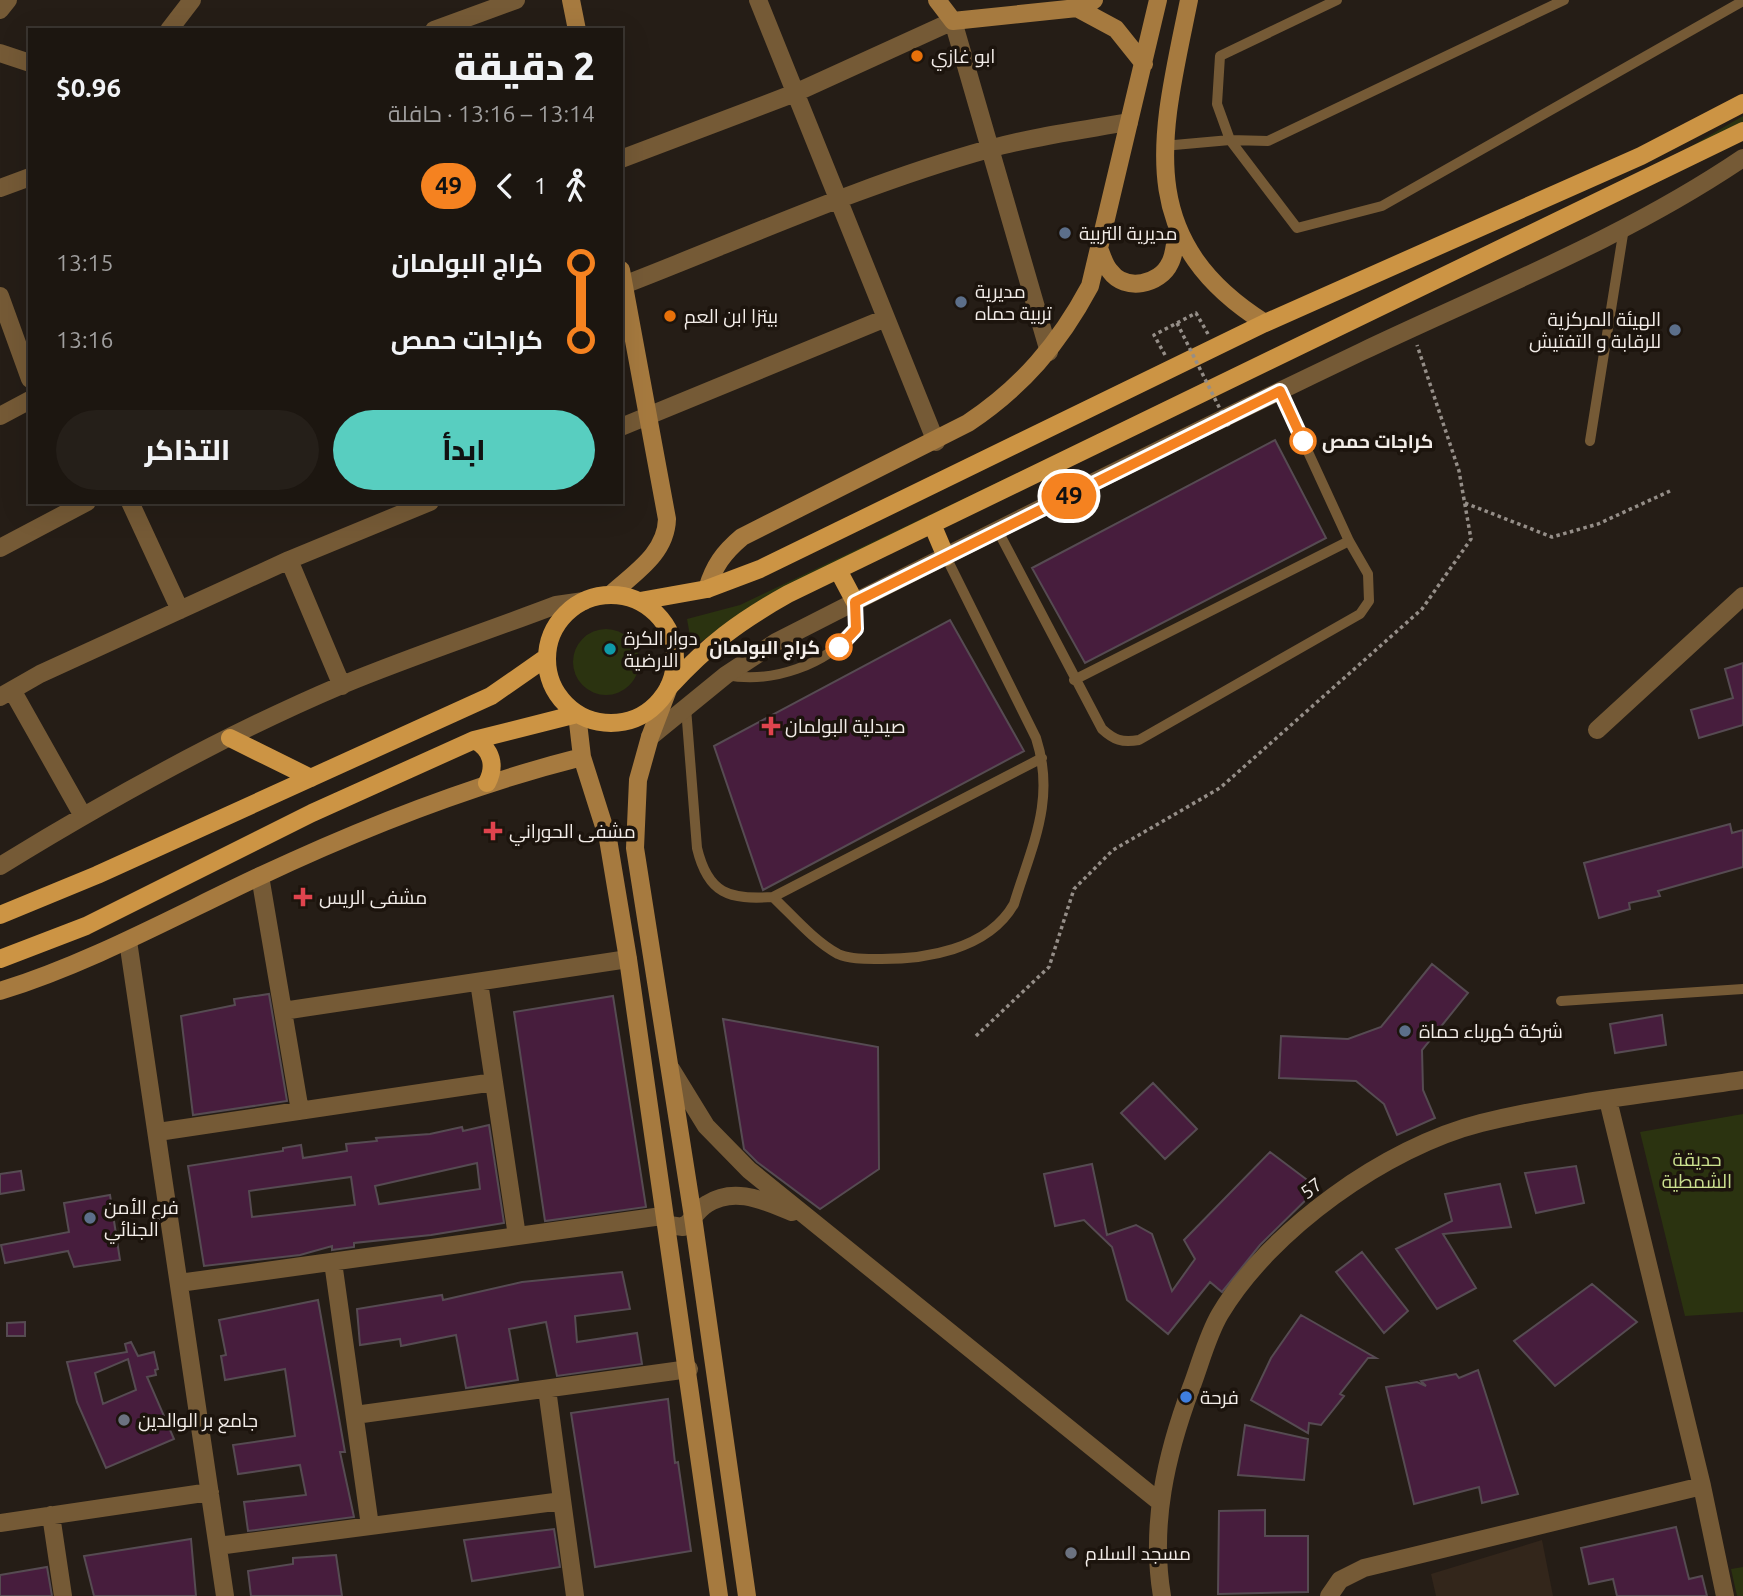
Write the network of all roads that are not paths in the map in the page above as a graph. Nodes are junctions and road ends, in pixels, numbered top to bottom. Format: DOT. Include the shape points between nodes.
graph roads {
  1 [pos="8,0"];
  2 [pos="192,0"];
  3 [pos="516,0"];
  4 [pos="571,0"];
  5 [pos="758,0"];
  6 [pos="937,0"];
  7 [pos="1094,0"];
  8 [pos="1158,0"];
  9 [pos="1189,0"];
  10 [pos="1337,0"];
  11 [pos="1564,0"];
  12 [pos="1743,1"];
  13 [pos="1077,8"];
  14 [pos="0,10"];
  15 [pos="953,21"];
  16 [pos="171,28"];
  17 [pos="439,28"];
  18 [pos="577,28"];
  19 [pos="0,53"];
  20 [pos="28,62"];
  21 [pos="1144,64"];
  22 [pos="795,93"];
  23 [pos="1743,103"];
  24 [pos="1129,122"];
  25 [pos="1743,131"];
  26 [pos="1230,140"];
  27 [pos="1163,146"];
  28 [pos="990,148"];
  29 [pos="623,158"];
  30 [pos="1743,158"];
  31 [pos="28,178"];
  32 [pos="0,188"];
  33 [pos="838,200"];
  34 [pos="1624,228"];
  35 [pos="1177,230"];
  36 [pos="1100,251"];
  37 [pos="623,280"];
  38 [pos="623,285"];
  39 [pos="0,296"];
  40 [pos="886,318"];
  41 [pos="1265,323"];
  42 [pos="1049,352"];
  43 [pos="28,373"];
  44 [pos="1280,391"];
  45 [pos="28,401"];
  46 [pos="0,416"];
  47 [pos="649,416"];
  48 [pos="623,426"];
  49 [pos="1590,441"];
  50 [pos="936,442"];
  51 [pos="83,504"];
  52 [pos="131,504"];
  53 [pos="419,504"];
  54 [pos="932,524"];
  55 [pos="998,531"];
  56 [pos="1349,541"];
  57 [pos="0,548"];
  58 [pos="946,557"];
  59 [pos="289,560"];
  60 [pos="838,570"];
  61 [pos="707,589"];
  62 [pos="610,594"];
  63 [pos="1743,596"];
  64 [pos="584,601"];
  65 [pos="639,601"];
  66 [pos="855,602"];
  67 [pos="180,610"];
  68 [pos="547,657"];
  69 [pos="726,675"];
  70 [pos="1074,681"];
  71 [pos="342,686"];
  72 [pos="669,687"];
  73 [pos="6,693"];
  74 [pos="687,708"];
  75 [pos="578,714"];
  76 [pos="1597,730"];
  77 [pos="650,737"];
  78 [pos="230,738"];
  79 [pos="474,740"];
  80 [pos="582,757"];
  81 [pos="1042,758"];
  82 [pos="311,778"];
  83 [pos="487,783"];
  84 [pos="83,816"];
  85 [pos="0,866"];
  86 [pos="260,876"];
  87 [pos="773,897"];
  88 [pos="0,915"];
  89 [pos="128,941"];
  90 [pos="0,959"];
  91 [pos="628,959"];
  92 [pos="479,982"];
  93 [pos="1743,989"];
  94 [pos="0,991"];
  95 [pos="1562,1001"];
  96 [pos="283,1011"];
  97 [pos="670,1068"];
  98 [pos="1743,1080"];
  99 [pos="494,1082"];
  100 [pos="1608,1100"];
  101 [pos="300,1111"];
  102 [pos="158,1132"];
  103 [pos="662,1216"];
  104 [pos="693,1217"];
  105 [pos="811,1220"];
  106 [pos="516,1236"];
  107 [pos="333,1262"];
  108 [pos="179,1283"];
  109 [pos="689,1369"];
  110 [pos="547,1389"];
  111 [pos="355,1415"];
  112 [pos="1702,1486"];
  113 [pos="210,1492"];
  114 [pos="562,1501"];
  115 [pos="1161,1503"];
  116 [pos="51,1515"];
  117 [pos="0,1523"];
  118 [pos="370,1527"];
  119 [pos="218,1546"];
  120 [pos="63,1596"];
  121 [pos="225,1596"];
  122 [pos="575,1596"];
  123 [pos="719,1596"];
  124 [pos="747,1596"];
  125 [pos="1162,1596"];
  126 [pos="1328,1596"];
  127 [pos="1724,1596"];
  1 -- 14 [label="street"];
  2 -- 16 [label="street"];
  3 -- 17 [label="street"];
  4 -- 18 [label="main road"];
  5 -- 22 [label="street"];
  6 -- 15 [label="main road"];
  7 -- 13 [label="main road"];
  8 -- 21 [label="main road"];
  9 -- 27 [label="main road"];
  10 -- 26 [label="lane" via="1220,56 1217,104"];
  11 -- 26 [label="lane" via="1268,141"];
  12 -- 26 [label="lane" via="1382,206 1297,228"];
  13 -- 15 [label="main road"];
  13 -- 21 [label="main road" via="1116,29"];
  15 -- 22 [label="street"];
  15 -- 28 [label="street"];
  19 -- 20 [label="street"];
  21 -- 24 [label="main road"];
  22 -- 29 [label="street"];
  22 -- 33 [label="street"];
  23 -- 41 [label="main road" via="1641,156"];
  24 -- 28 [label="street"];
  24 -- 36 [label="main road"];
  25 -- 54 [label="main road"];
  26 -- 27 [label="lane"];
  27 -- 35 [label="main road"];
  28 -- 33 [label="street"];
  28 -- 42 [label="street"];
  30 -- 34 [label="street"];
  31 -- 32 [label="street"];
  33 -- 37 [label="street"];
  33 -- 40 [label="street"];
  34 -- 44 [label="street"];
  34 -- 49 [label="lane"];
  35 -- 36 [label="main road" via="1171,262 1143,284 1120,280 1110,272"];
  35 -- 41 [label="main road" via="1213,284"];
  36 -- 42 [label="main road" via="1090,286"];
  38 -- 47 [label="main road"];
  39 -- 43 [label="street"];
  40 -- 47 [label="street"];
  40 -- 50 [label="street"];
  41 -- 61 [label="main road" via="824,540"];
  42 -- 50 [label="main road" via="998,403"];
  44 -- 55 [label="street"];
  44 -- 56 [label="lane"];
  45 -- 46 [label="street"];
  47 -- 48 [label="street"];
  47 -- 62 [label="main road" via="667,534 651,558"];
  50 -- 61 [label="main road" via="742,537 719,559"];
  51 -- 57 [label="street"];
  52 -- 67 [label="street"];
  53 -- 59 [label="street"];
  54 -- 58 [label="main road"];
  54 -- 60 [label="main road"];
  55 -- 58 [label="street"];
  55 -- 70 [label="lane"];
  56 -- 70 [label="lane"];
  56 -- 70 [label="lane" via="1371,587 1360,614 1139,740 1125,743 1102,729"];
  58 -- 66 [label="street"];
  58 -- 81 [label="lane"];
  59 -- 67 [label="street"];
  59 -- 71 [label="street"];
  60 -- 66 [label="main road"];
  60 -- 72 [label="main road" via="740,621"];
  61 -- 65 [label="main road"];
  62 -- 64 [label="main road"];
  62 -- 65 [label="main road"];
  63 -- 76 [label="street"];
  64 -- 68 [label="main road" via="557,623"];
  64 -- 71 [label="street" via="556,605"];
  65 -- 72 [label="main road" via="656,612 668,628 675,657"];
  66 -- 69 [label="street" via="776,642"];
  66 -- 69 [label="lane" via="856,629 839,647 776,675"];
  67 -- 73 [label="street"];
  68 -- 75 [label="main road" via="554,689"];
  68 -- 82 [label="main road" via="491,696"];
  69 -- 74 [label="street"];
  71 -- 78 [label="street"];
  72 -- 75 [label="main road" via="657,704 619,723 597,722"];
  72 -- 77 [label="main road"];
  73 -- 84 [label="street"];
  74 -- 77 [label="street"];
  74 -- 87 [label="lane" via="701,866 710,882 727,895"];
  75 -- 79 [label="main road"];
  75 -- 80 [label="main road"];
  77 -- 97 [label="main road" via="635,803 635,848"];
  78 -- 82 [label="main road"];
  78 -- 84 [label="street"];
  79 -- 83 [label="main road" via="486,748 492,762"];
  79 -- 90 [label="main road" via="312,813 86,926"];
  80 -- 83 [label="main road"];
  80 -- 91 [label="main road" via="608,839"];
  81 -- 87 [label="lane"];
  81 -- 87 [label="lane" via="1046,791 1040,820 1014,904 994,929 927,957 858,958 825,946"];
  82 -- 88 [label="main road"];
  83 -- 86 [label="main road"];
  84 -- 85 [label="street"];
  86 -- 89 [label="main road"];
  86 -- 96 [label="street"];
  89 -- 94 [label="main road"];
  89 -- 102 [label="street"];
  91 -- 92 [label="street"];
  91 -- 103 [label="main road"];
  92 -- 96 [label="street"];
  92 -- 99 [label="street"];
  93 -- 95 [label="lane"];
  96 -- 101 [label="street"];
  97 -- 104 [label="main road"];
  97 -- 105 [label="street" via="719,1141"];
  98 -- 100 [label="street, 57"];
  99 -- 101 [label="street"];
  99 -- 106 [label="street"];
  100 -- 112 [label="street"];
  100 -- 115 [label="street, 57" via="1480,1123 1429,1143 1361,1179 1283,1240 1219,1315 1172,1439"];
  101 -- 102 [label="street"];
  102 -- 108 [label="street"];
  103 -- 104 [label="street" via="676,1227"];
  103 -- 106 [label="street"];
  103 -- 109 [label="main road"];
  104 -- 105 [label="street" via="708,1203 735,1195 758,1198"];
  104 -- 124 [label="main road"];
  105 -- 115 [label="street"];
  106 -- 107 [label="street"];
  107 -- 108 [label="street"];
  107 -- 111 [label="street"];
  108 -- 113 [label="street"];
  109 -- 110 [label="street"];
  109 -- 123 [label="main road"];
  110 -- 111 [label="street"];
  110 -- 114 [label="street"];
  111 -- 118 [label="street"];
  112 -- 126 [label="street" via="1364,1569 1340,1580"];
  112 -- 127 [label="street"];
  113 -- 116 [label="street"];
  113 -- 119 [label="street"];
  114 -- 118 [label="street"];
  114 -- 122 [label="street"];
  115 -- 125 [label="street, 57"];
  116 -- 117 [label="street"];
  116 -- 120 [label="street"];
  118 -- 119 [label="street"];
  119 -- 121 [label="street"];
}
